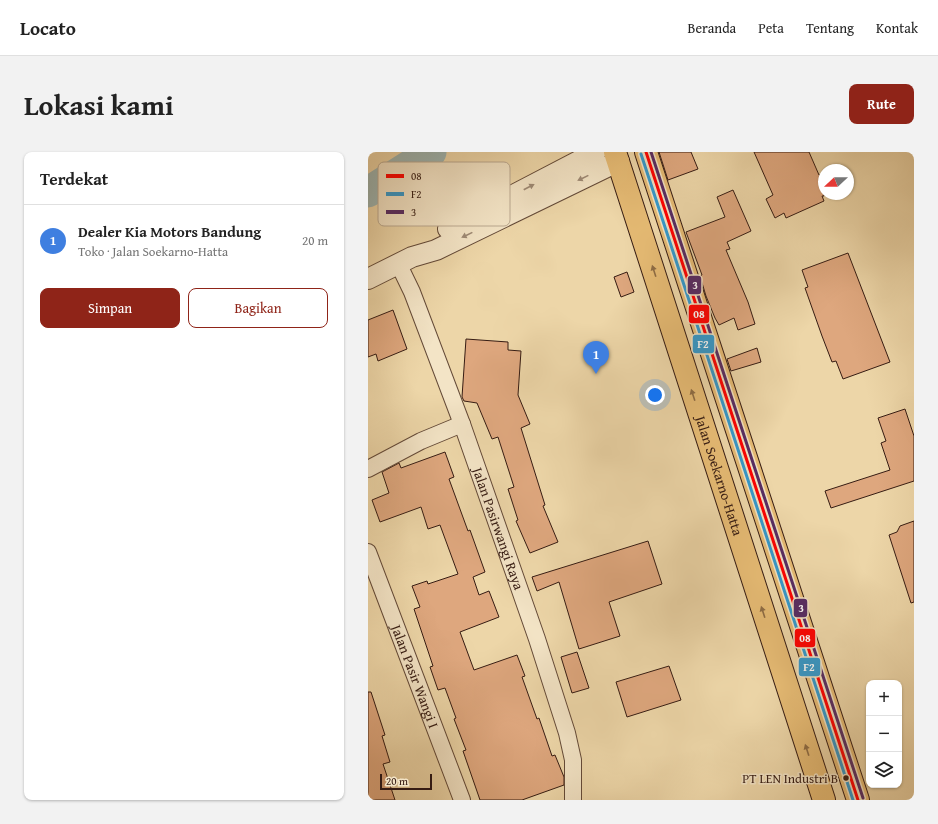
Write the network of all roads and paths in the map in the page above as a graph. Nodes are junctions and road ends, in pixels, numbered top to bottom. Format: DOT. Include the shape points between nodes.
graph roads {
  1 [pos="596,152"];
  2 [pos="646,152"];
  3 [pos="617,157"];
  4 [pos="510,197"];
  5 [pos="510,212"];
  6 [pos="456,226"];
  7 [pos="483,226"];
  8 [pos="405,260"];
  9 [pos="368,279"];
  10 [pos="462,424"];
  11 [pos="368,469"];
  12 [pos="368,554"];
  13 [pos="805,638"];
  14 [pos="775,649"];
  15 [pos="462,800"];
  16 [pos="573,800"];
  17 [pos="824,800"];
  18 [pos="858,800"];
  4 -- 1 [label="street, one-way"];
  2 -- 13 [label="highway"];
  3 -- 5 [label="street, one-way"];
  14 -- 3 [label="highway, Jalan Soekarno-Hatta, one-way"];
  8 -- 6 [label="street, one-way" via="431,239"];
  7 -- 8 [label="street, one-way" via="436,250"];
  8 -- 9 [label="street"];
  8 -- 10 [label="street, Jalan Pasirwangi Raya" via="412,292"];
  10 -- 11 [label="street" via="421,441"];
  10 -- 16 [label="street, Jalan Pasirwangi Raya" via="567,733 573,760"];
  12 -- 15 [label="street, Jalan Pasir Wangi I"];
  13 -- 14 [label="highway"];
  13 -- 18 [label="highway"];
  17 -- 14 [label="highway, Jalan Soekarno-Hatta, one-way"];
}
